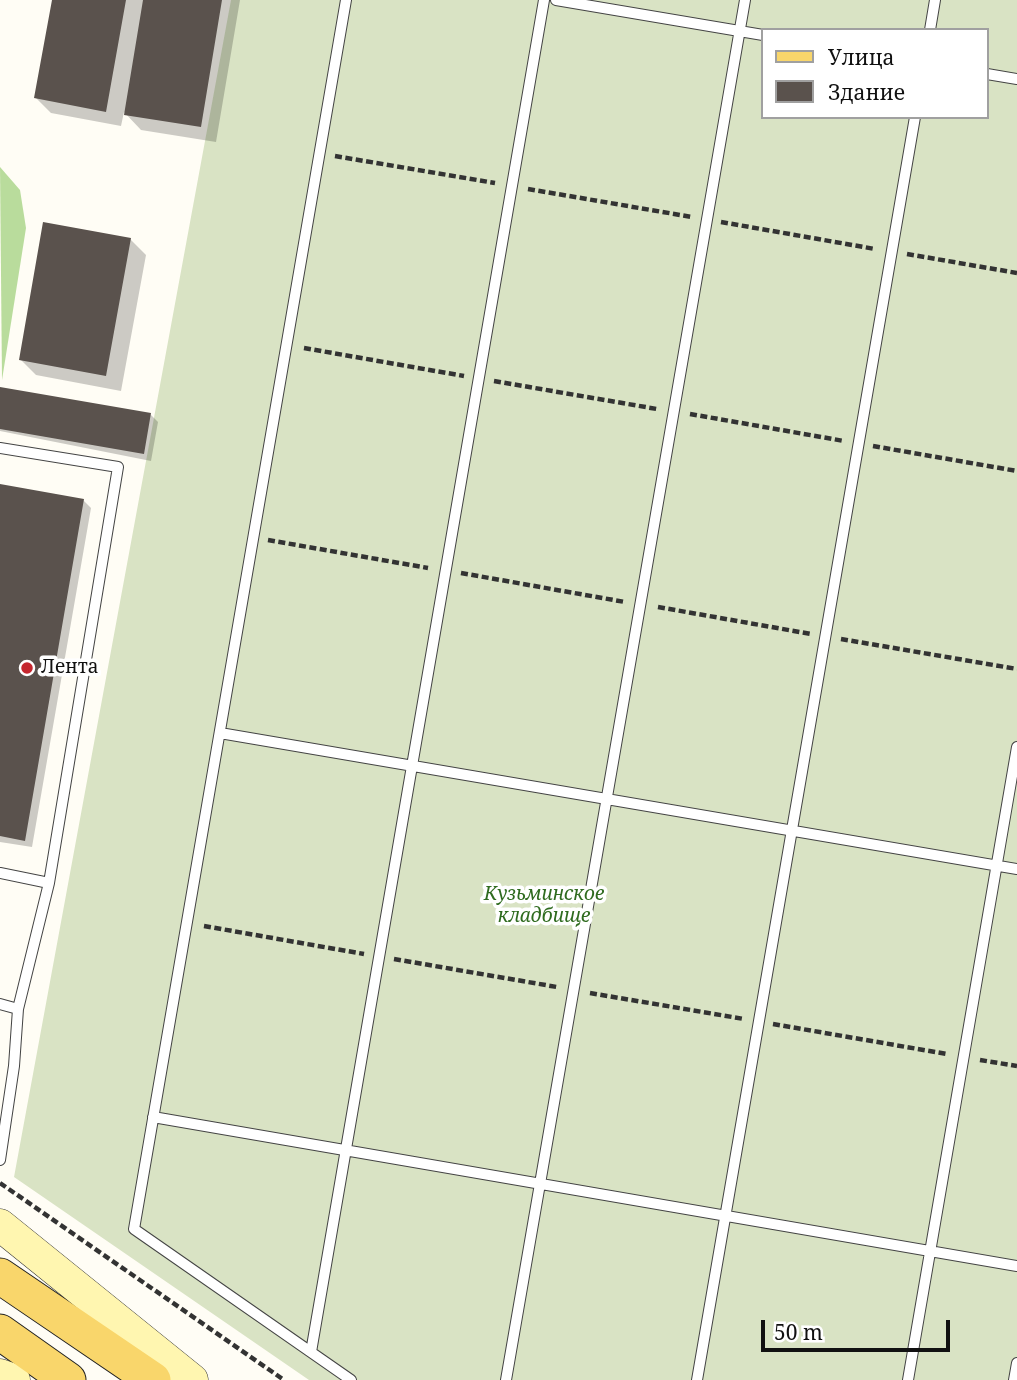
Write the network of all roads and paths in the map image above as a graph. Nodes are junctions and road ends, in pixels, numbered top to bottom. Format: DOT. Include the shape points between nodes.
graph roads {
  1 [pos="346,0"];
  2 [pos="544,0"];
  3 [pos="556,0"];
  4 [pos="745,0"];
  5 [pos="935,0"];
  6 [pos="930,28"];
  7 [pos="740,31"];
  8 [pos="762,35"];
  9 [pos="989,74"];
  10 [pos="1017,79"];
  11 [pos="915,119"];
  12 [pos="320,153"];
  13 [pos="512,186"];
  14 [pos="707,220"];
  15 [pos="892,251"];
  16 [pos="1017,273"];
  17 [pos="287,345"];
  18 [pos="479,378"];
  19 [pos="674,412"];
  20 [pos="859,443"];
  21 [pos="0,448"];
  22 [pos="1017,471"];
  23 [pos="220,733"];
  24 [pos="1017,747"];
  25 [pos="412,766"];
  26 [pos="607,799"];
  27 [pos="792,831"];
  28 [pos="996,866"];
  29 [pos="1017,869"];
  30 [pos="0,873"];
  31 [pos="49,883"];
  32 [pos="187,923"];
  33 [pos="379,956"];
  34 [pos="574,990"];
  35 [pos="0,1004"];
  36 [pos="18,1009"];
  37 [pos="759,1022"];
  38 [pos="964,1057"];
  39 [pos="1017,1066"];
  40 [pos="153,1117"];
  41 [pos="346,1150"];
  42 [pos="0,1160"];
  43 [pos="0,1183"];
  44 [pos="541,1183"];
  45 [pos="725,1215"];
  46 [pos="0,1225"];
  47 [pos="930,1250"];
  48 [pos="1017,1266"];
  49 [pos="0,1276"];
  50 [pos="0,1332"];
  51 [pos="311,1352"];
  52 [pos="1017,1363"];
  53 [pos="0,1375"];
  54 [pos="14,1380"];
  55 [pos="68,1380"];
  56 [pos="153,1380"];
  57 [pos="191,1380"];
  58 [pos="284,1380"];
  59 [pos="351,1380"];
  60 [pos="506,1380"];
  61 [pos="697,1380"];
  62 [pos="908,1380"];
  63 [pos="1014,1380"];
  1 -- 12 [label="lane"];
  2 -- 13 [label="lane"];
  3 -- 7 [label="lane"];
  4 -- 7 [label="lane"];
  5 -- 6 [label="lane"];
  7 -- 8 [label="lane"];
  7 -- 14 [label="lane"];
  9 -- 10 [label="lane"];
  11 -- 15 [label="lane"];
  12 -- 13 [label="path"];
  12 -- 17 [label="lane"];
  13 -- 14 [label="path"];
  13 -- 18 [label="lane"];
  14 -- 15 [label="path"];
  14 -- 19 [label="lane"];
  15 -- 16 [label="path"];
  15 -- 20 [label="lane"];
  17 -- 18 [label="path"];
  17 -- 23 [label="lane"];
  18 -- 19 [label="path"];
  18 -- 25 [label="lane"];
  19 -- 20 [label="path"];
  19 -- 26 [label="lane"];
  20 -- 22 [label="path"];
  20 -- 27 [label="lane"];
  21 -- 31 [label="lane" via="118,467"];
  23 -- 25 [label="lane"];
  23 -- 32 [label="lane"];
  24 -- 28 [label="lane"];
  25 -- 26 [label="lane"];
  25 -- 33 [label="lane"];
  26 -- 27 [label="lane"];
  26 -- 34 [label="lane"];
  27 -- 28 [label="lane"];
  27 -- 37 [label="lane"];
  28 -- 29 [label="lane"];
  28 -- 38 [label="lane"];
  30 -- 31 [label="lane"];
  31 -- 36 [label="lane"];
  32 -- 33 [label="path"];
  32 -- 40 [label="lane"];
  33 -- 34 [label="path"];
  33 -- 41 [label="lane"];
  34 -- 37 [label="path"];
  34 -- 44 [label="lane"];
  35 -- 36 [label="lane"];
  36 -- 42 [label="lane"];
  37 -- 38 [label="path"];
  37 -- 45 [label="lane"];
  38 -- 39 [label="path"];
  38 -- 47 [label="lane"];
  40 -- 41 [label="lane"];
  40 -- 51 [label="lane" via="134,1229"];
  41 -- 44 [label="lane"];
  41 -- 51 [label="lane"];
  43 -- 58 [label="path"];
  44 -- 45 [label="lane"];
  44 -- 60 [label="lane"];
  45 -- 47 [label="lane"];
  45 -- 61 [label="lane"];
  46 -- 57 [label="main road"];
  47 -- 48 [label="lane"];
  47 -- 62 [label="lane"];
  49 -- 56 [label="main road"];
  50 -- 55 [label="main road"];
  51 -- 59 [label="lane"];
  52 -- 63 [label="lane"];
  53 -- 54 [label="main road"];
}
